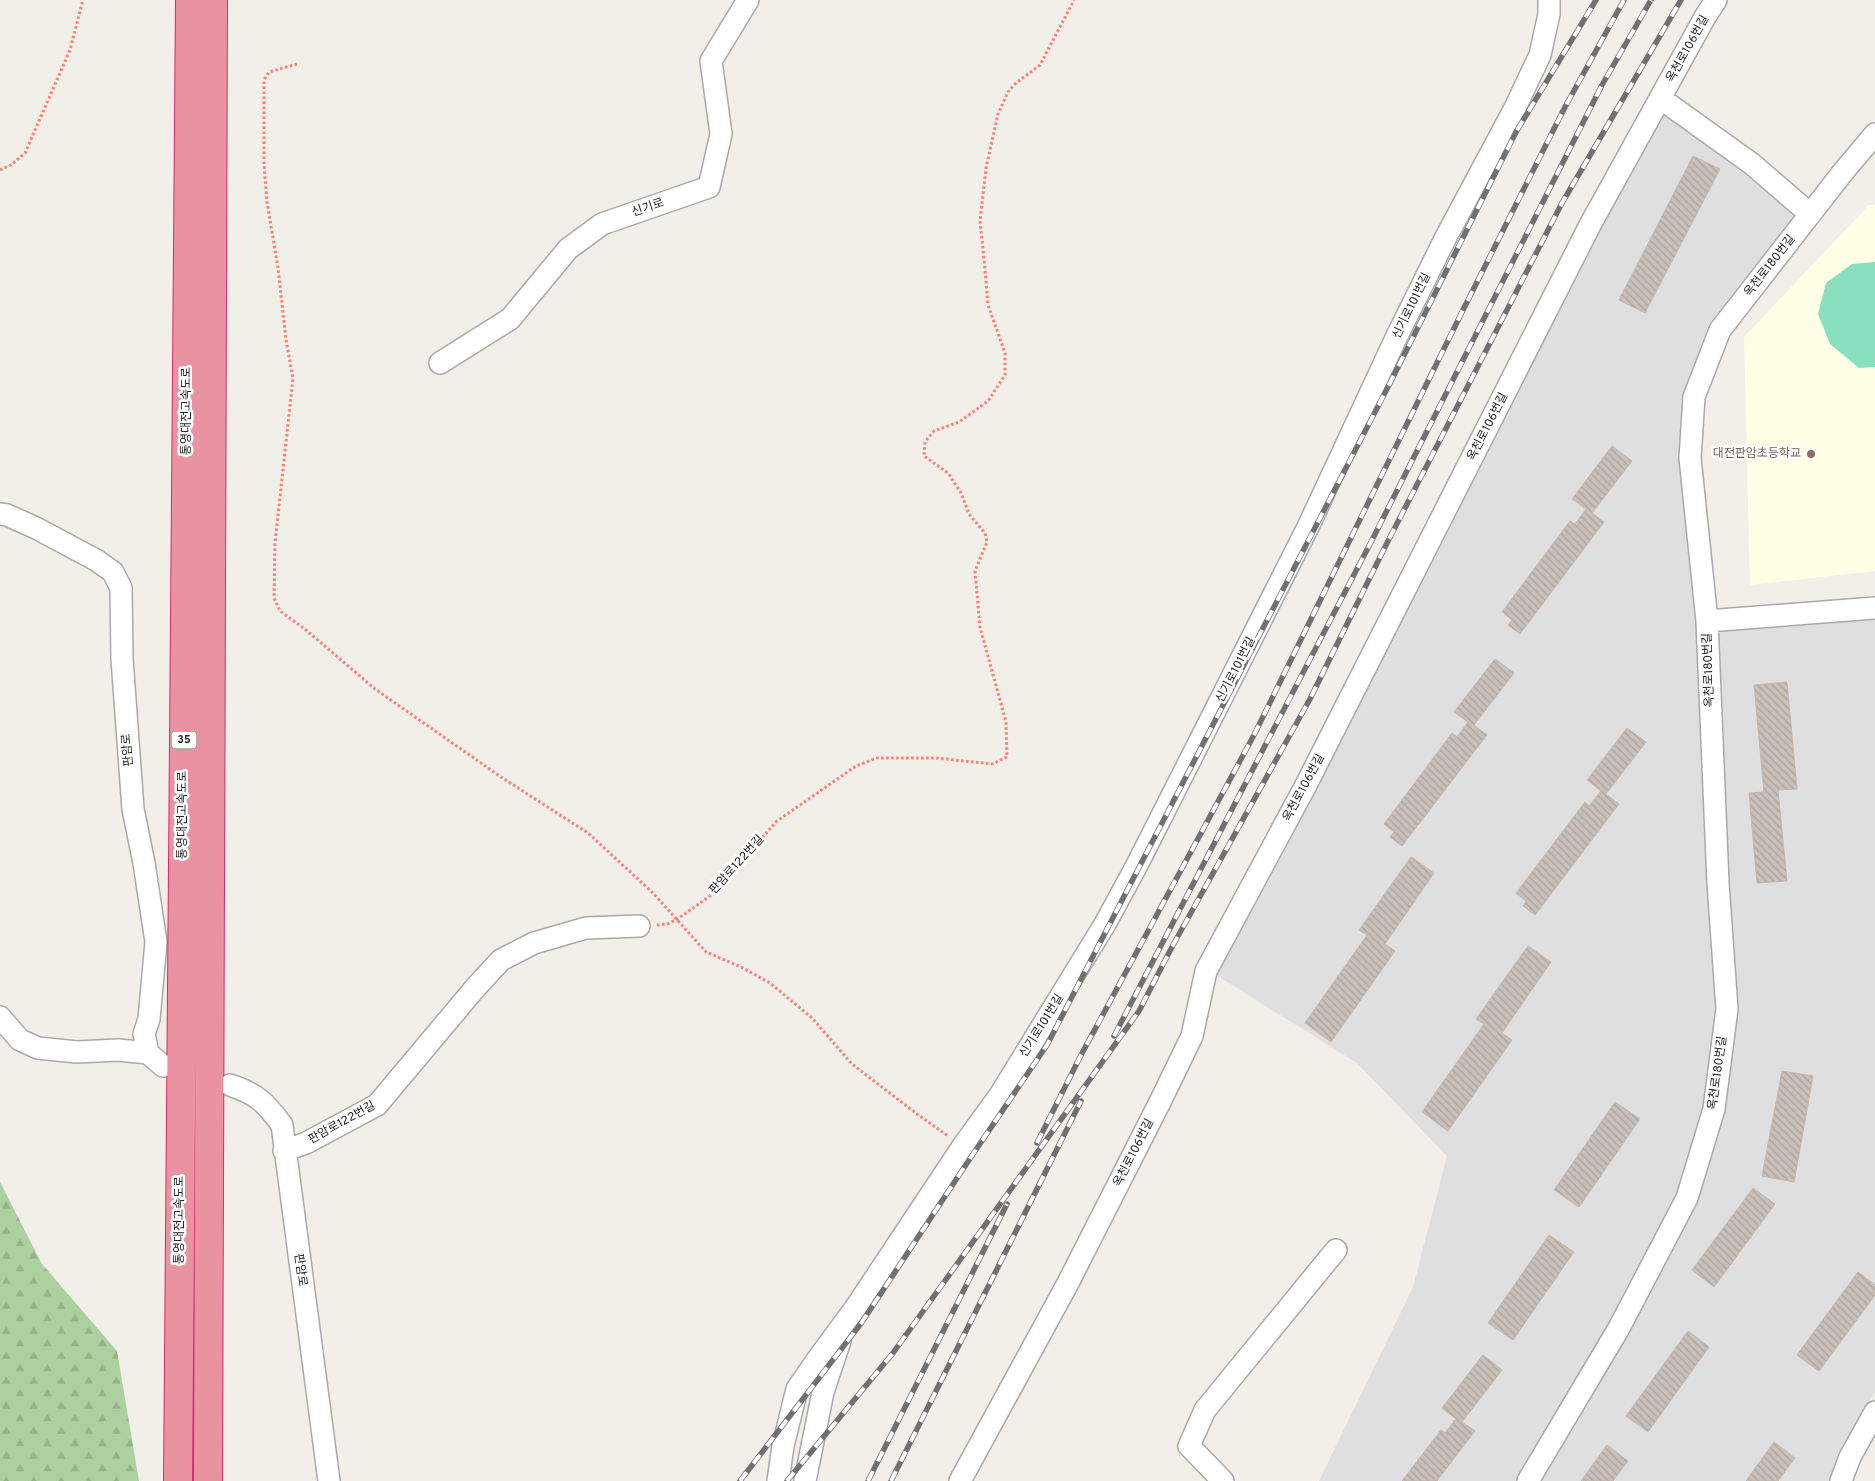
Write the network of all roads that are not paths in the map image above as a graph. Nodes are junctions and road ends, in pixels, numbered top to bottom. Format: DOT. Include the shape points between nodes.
graph roads {
  1 [pos="190,0"];
  2 [pos="213,0"];
  3 [pos="748,0"];
  4 [pos="1549,0"];
  5 [pos="1716,0"];
  6 [pos="1660,98"];
  7 [pos="1875,134"];
  8 [pos="1810,214"];
  9 [pos="440,363"];
  10 [pos="0,514"];
  11 [pos="1875,608"];
  12 [pos="1706,621"];
  13 [pos="639,926"];
  14 [pos="0,1017"];
  15 [pos="230,1085"];
  16 [pos="284,1151"];
  17 [pos="1336,1250"];
  18 [pos="856,1307"];
  19 [pos="1875,1412"];
  20 [pos="178,1481"];
  21 [pos="208,1481"];
  22 [pos="329,1481"];
  23 [pos="778,1481"];
  24 [pos="805,1481"];
  25 [pos="960,1481"];
  26 [pos="1223,1481"];
  27 [pos="1528,1481"];
  28 [pos="1842,1481"];
  1 -- 20 [label="highway, 통영대전고속도로 / 35"];
  2 -- 21 [label="highway, 통영대전고속도로 / 35"];
  3 -- 9 [label="street, 신기로" via="711,61 721,134 709,187 602,224 568,249 510,319"];
  4 -- 18 [label="street, 신기로101번길" via="1540,55 1515,108 1445,239 1308,527 1105,924 1000,1095"];
  5 -- 6 [label="street, 옥천로106번길"];
  6 -- 8 [label="street" via="1752,164"];
  6 -- 25 [label="street, 옥천로106번길" via="1590,225 1306,786 1206,971 1192,1036 1162,1100 1068,1283"];
  7 -- 8 [label="street, 옥천로180번길"];
  8 -- 12 [label="street, 옥천로180번길" via="1720,330 1694,397 1690,458"];
  10 -- 14 [label="street, 판암로" via="36,528 113,572 121,588 133,809 156,942 149,1020 144,1034 156,1059 118,1050 77,1052 38,1048 20,1040"];
  11 -- 12 [label="street, 옥천로180번길"];
  12 -- 27 [label="street, 옥천로180번길" via="1727,1009 1714,1109 1687,1198 1620,1328"];
  13 -- 16 [label="street, 판암로122번길" via="586,928 534,943 501,960 377,1106 306,1144"];
  15 -- 16 [label="street, 판암로" via="249,1091 267,1104 282,1125"];
  16 -- 22 [label="street, 판암로"];
  17 -- 26 [label="street" via="1204,1410 1189,1446"];
  18 -- 23 [label="street" via="797,1389"];
  18 -- 24 [label="street" via="822,1392"];
  19 -- 28 [label="street" via="1850,1457"];
}
